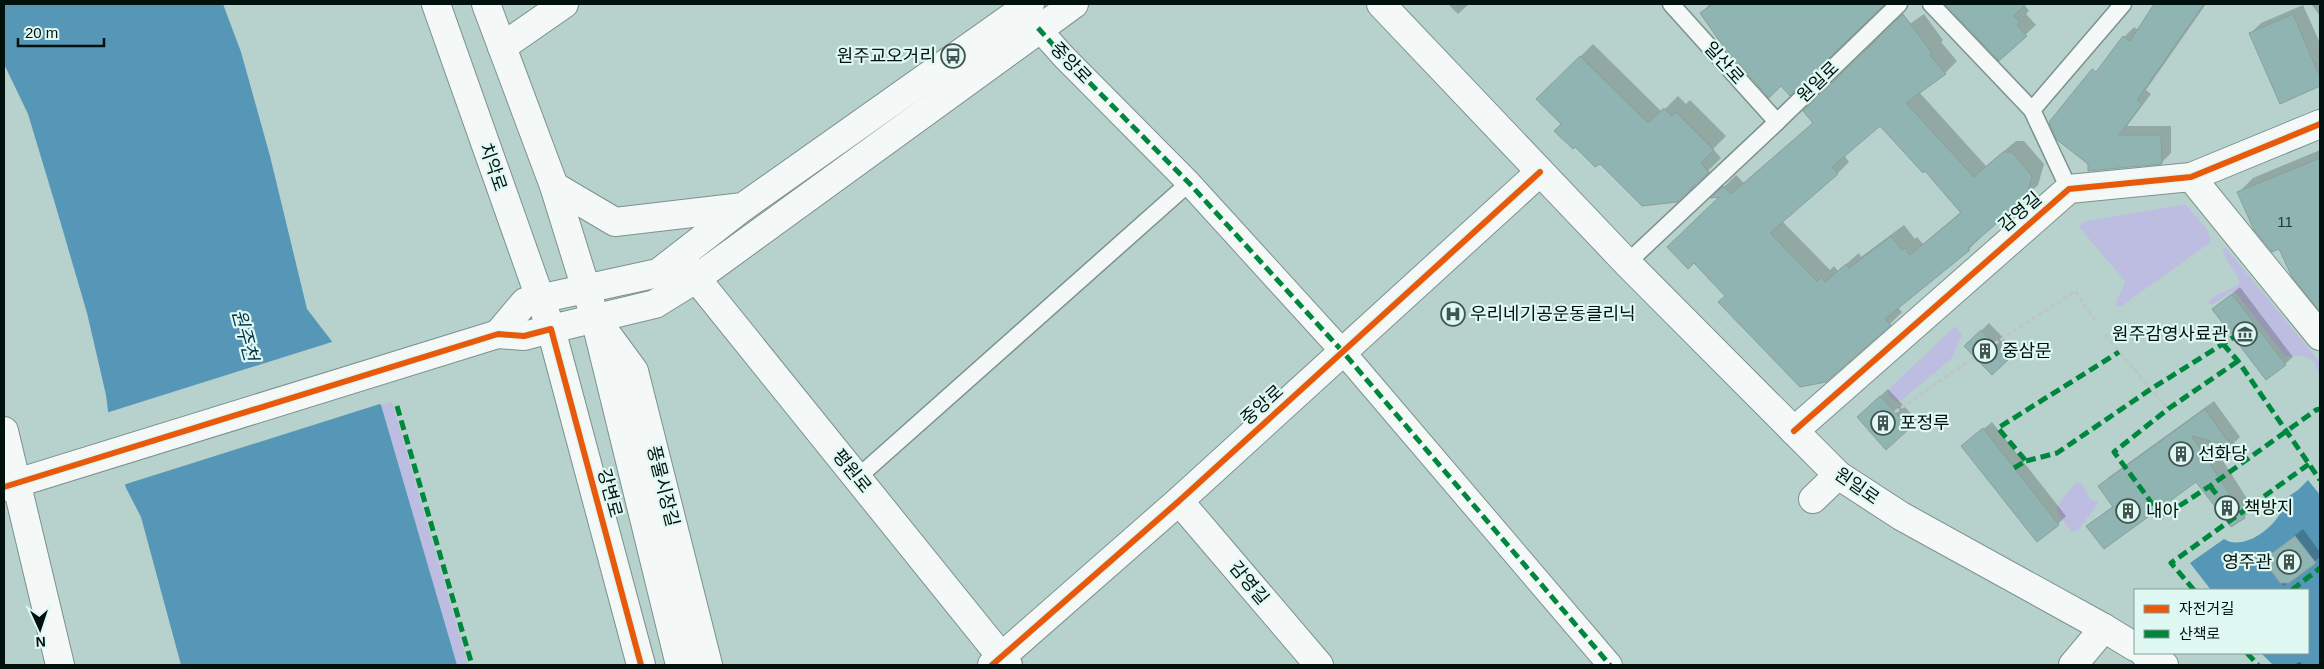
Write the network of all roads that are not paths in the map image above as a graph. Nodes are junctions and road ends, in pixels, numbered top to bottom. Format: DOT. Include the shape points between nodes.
graph roads {
  1 [pos="436,4"];
  2 [pos="486,4"];
  3 [pos="564,4"];
  4 [pos="1074,4"];
  5 [pos="1380,4"];
  6 [pos="1671,4"];
  7 [pos="1899,4"];
  8 [pos="1931,4"];
  9 [pos="2123,4"];
  10 [pos="1026,11"];
  11 [pos="502,47"];
  12 [pos="2032,110"];
  13 [pos="1777,122"];
  14 [pos="2320,124"];
  15 [pos="1540,172"];
  16 [pos="2191,177"];
  17 [pos="1189,183"];
  18 [pos="554,186"];
  19 [pos="2070,189"];
  20 [pos="743,207"];
  21 [pos="679,257"];
  22 [pos="1627,263"];
  23 [pos="697,278"];
  24 [pos="586,289"];
  25 [pos="540,299"];
  26 [pos="595,318"];
  27 [pos="550,329"];
  28 [pos="498,334"];
  29 [pos="2320,336"];
  30 [pos="1343,352"];
  31 [pos="4,431"];
  32 [pos="1794,431"];
  33 [pos="1838,475"];
  34 [pos="857,478"];
  35 [pos="9,485"];
  36 [pos="1813,499"];
  37 [pos="1179,500"];
  38 [pos="2104,628"];
  39 [pos="2134,646"];
  40 [pos="2146,654"];
  41 [pos="1000,663"];
  42 [pos="60,665"];
  43 [pos="641,665"];
  44 [pos="680,665"];
  45 [pos="708,665"];
  46 [pos="1320,665"];
  47 [pos="1610,665"];
  48 [pos="2073,665"];
  49 [pos="2164,665"];
  1 -- 25 [label="street, 치악로"];
  2 -- 11 [label="street"];
  3 -- 11 [label="street"];
  4 -- 10 [label="street"];
  5 -- 15 [label="street, 원일로"];
  6 -- 13 [label="lane, 일산로"];
  7 -- 13 [label="lane, 원일로"];
  8 -- 12 [label="lane"];
  9 -- 12 [label="lane"];
  10 -- 17 [label="street, 중앙로" via="1064,56"];
  10 -- 20 [label="street"];
  10 -- 23 [label="street"];
  11 -- 18 [label="street"];
  12 -- 19 [label="lane"];
  13 -- 22 [label="lane, 원일로"];
  14 -- 16 [label="street"];
  15 -- 22 [label="street, 원일로"];
  15 -- 30 [label="street, 중앙로"];
  16 -- 19 [label="street"];
  16 -- 29 [label="street"];
  17 -- 30 [label="street, 중앙로"];
  17 -- 34 [label="lane"];
  18 -- 20 [label="street" via="615,222"];
  18 -- 24 [label="street"];
  19 -- 32 [label="street, 감영길"];
  20 -- 21 [label="street"];
  21 -- 23 [label="street, 평원로"];
  21 -- 24 [label="street" via="658,273"];
  22 -- 32 [label="street, 원일로"];
  23 -- 26 [label="street" via="655,304"];
  23 -- 34 [label="street, 평원로"];
  24 -- 25 [label="street"];
  24 -- 26 [label="street"];
  25 -- 27 [label="street, 치악로"];
  25 -- 28 [label="street" via="525,302"];
  26 -- 27 [label="street"];
  26 -- 44 [label="street, 강변로"];
  26 -- 45 [label="street, 풍물시장길" via="634,371"];
  27 -- 28 [label="street" via="524,336"];
  27 -- 43 [label="street, 강변로"];
  28 -- 35 [label="street"];
  30 -- 37 [label="street, 중앙로"];
  30 -- 47 [label="street, 중앙로"];
  31 -- 35 [label="street"];
  32 -- 33 [label="street, 원일로"];
  33 -- 36 [label="street"];
  33 -- 38 [label="street, 원일로" via="1901,516"];
  34 -- 41 [label="street, 평원로"];
  35 -- 42 [label="street"];
  37 -- 41 [label="street, 중앙로"];
  37 -- 46 [label="street, 감영길"];
  38 -- 39 [label="street, 원일로"];
  38 -- 48 [label="street"];
  40 -- 49 [label="street"];
}
